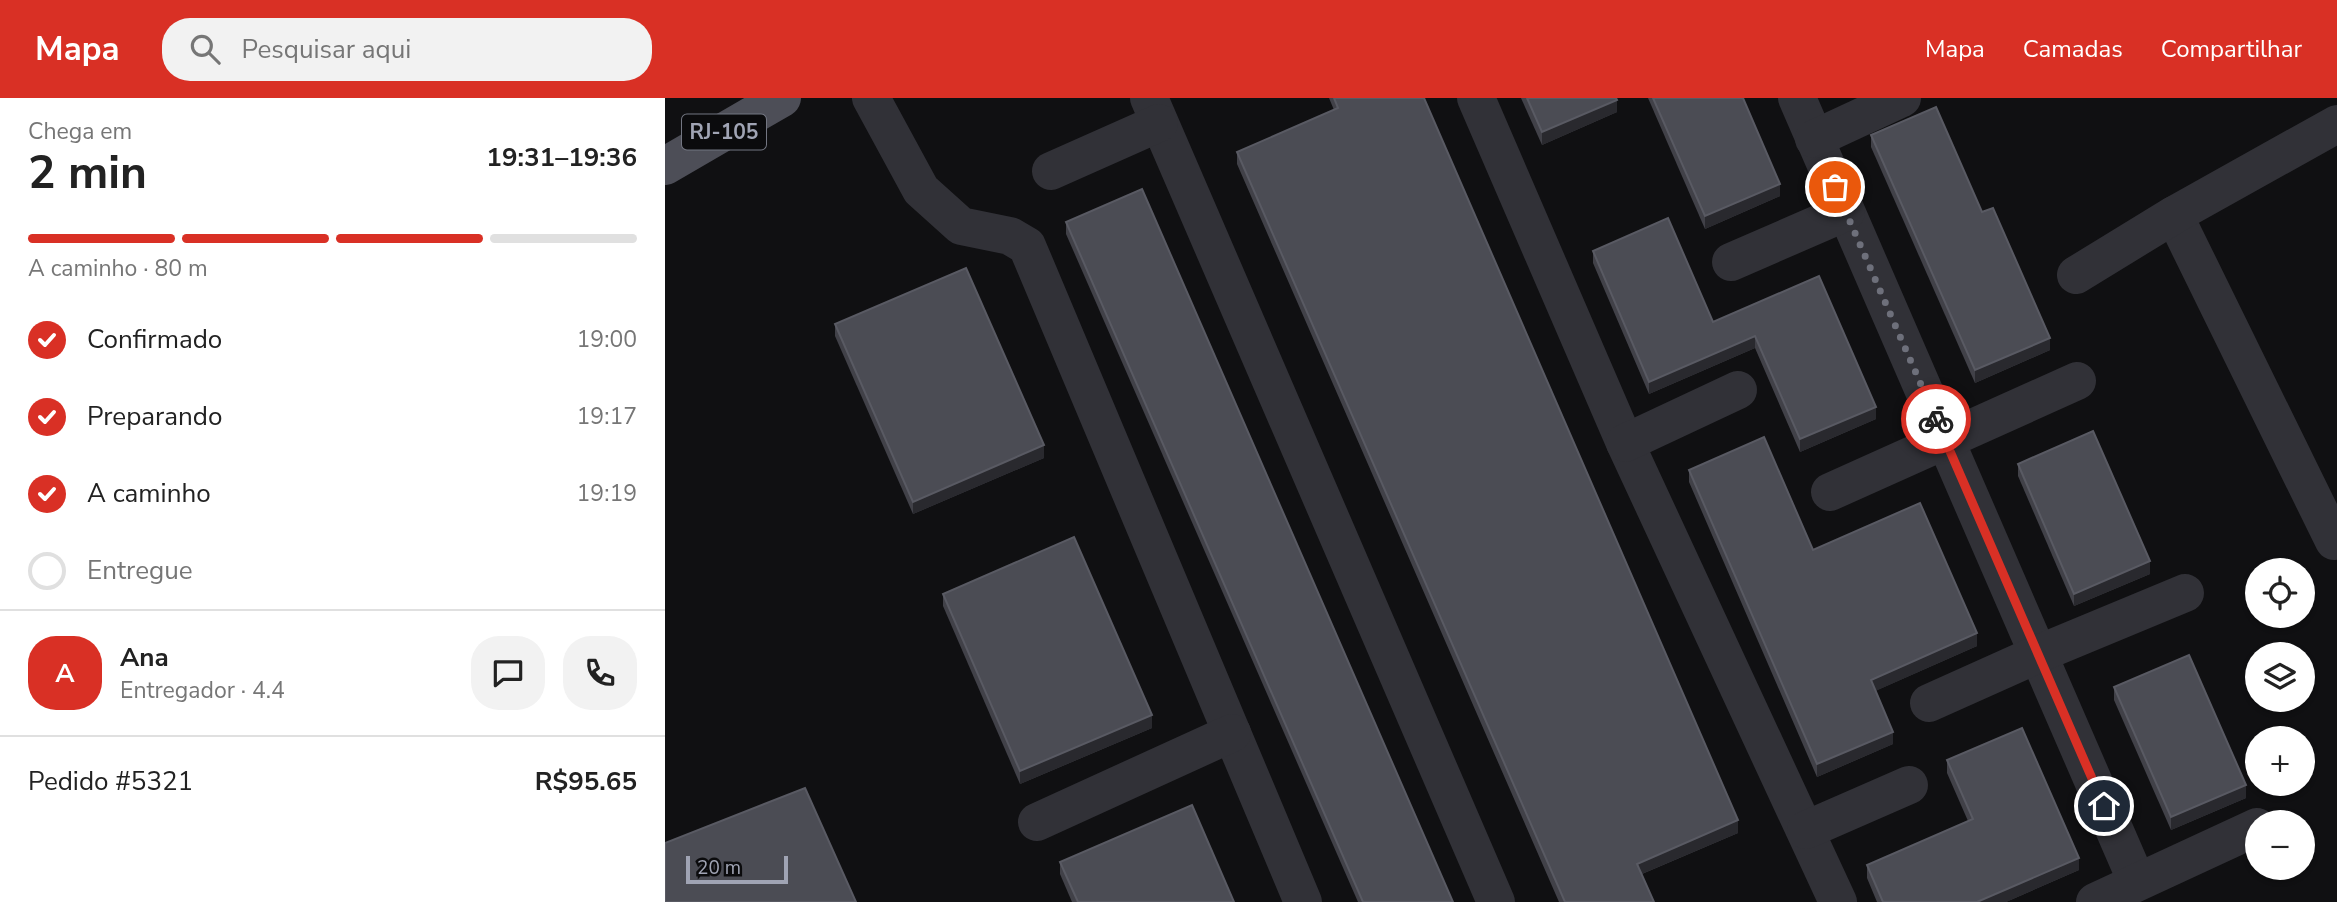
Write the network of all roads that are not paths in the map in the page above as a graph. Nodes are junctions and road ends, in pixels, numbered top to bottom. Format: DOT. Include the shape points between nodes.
graph roads {
  1 [pos="782,98"];
  2 [pos="871,98"];
  3 [pos="1476,98"];
  4 [pos="1797,98"];
  5 [pos="1902,98"];
  6 [pos="1154,111"];
  7 [pos="2337,124"];
  8 [pos="1814,139"];
  9 [pos="665,166"];
  10 [pos="1051,171"];
  11 [pos="1846,212"];
  12 [pos="2173,215"];
  13 [pos="1731,262"];
  14 [pos="2076,275"];
  15 [pos="2077,381"];
  16 [pos="1738,390"];
  17 [pos="1945,440"];
  18 [pos="1625,443"];
  19 [pos="1829,492"];
  20 [pos="2334,541"];
  21 [pos="2185,593"];
  22 [pos="2038,654"];
  23 [pos="1929,703"];
  24 [pos="1232,733"];
  25 [pos="1909,785"];
  26 [pos="1037,822"];
  27 [pos="1806,830"];
  28 [pos="2245,832"];
  29 [pos="2137,882"];
  30 [pos="1827,898"];
  31 [pos="1303,902"];
  32 [pos="1496,902"];
  33 [pos="2095,902"];
  1 -- 9 [label="main road, RJ-105"];
  2 -- 24 [label="street" via="922,190 961,226 1010,236 1027,246"];
  3 -- 18 [label="street"];
  4 -- 8 [label="street"];
  5 -- 8 [label="street"];
  6 -- 10 [label="street"];
  6 -- 32 [label="street"];
  7 -- 12 [label="street"];
  8 -- 11 [label="street"];
  11 -- 13 [label="street"];
  11 -- 17 [label="street"];
  12 -- 14 [label="street"];
  12 -- 20 [label="street"];
  15 -- 17 [label="street"];
  16 -- 18 [label="street"];
  17 -- 19 [label="street"];
  17 -- 22 [label="street"];
  18 -- 27 [label="street"];
  21 -- 22 [label="street"];
  22 -- 23 [label="street"];
  22 -- 29 [label="street"];
  24 -- 26 [label="street"];
  24 -- 31 [label="street"];
  25 -- 27 [label="street"];
  27 -- 30 [label="street"];
  28 -- 29 [label="street"];
  29 -- 33 [label="street"];
}
